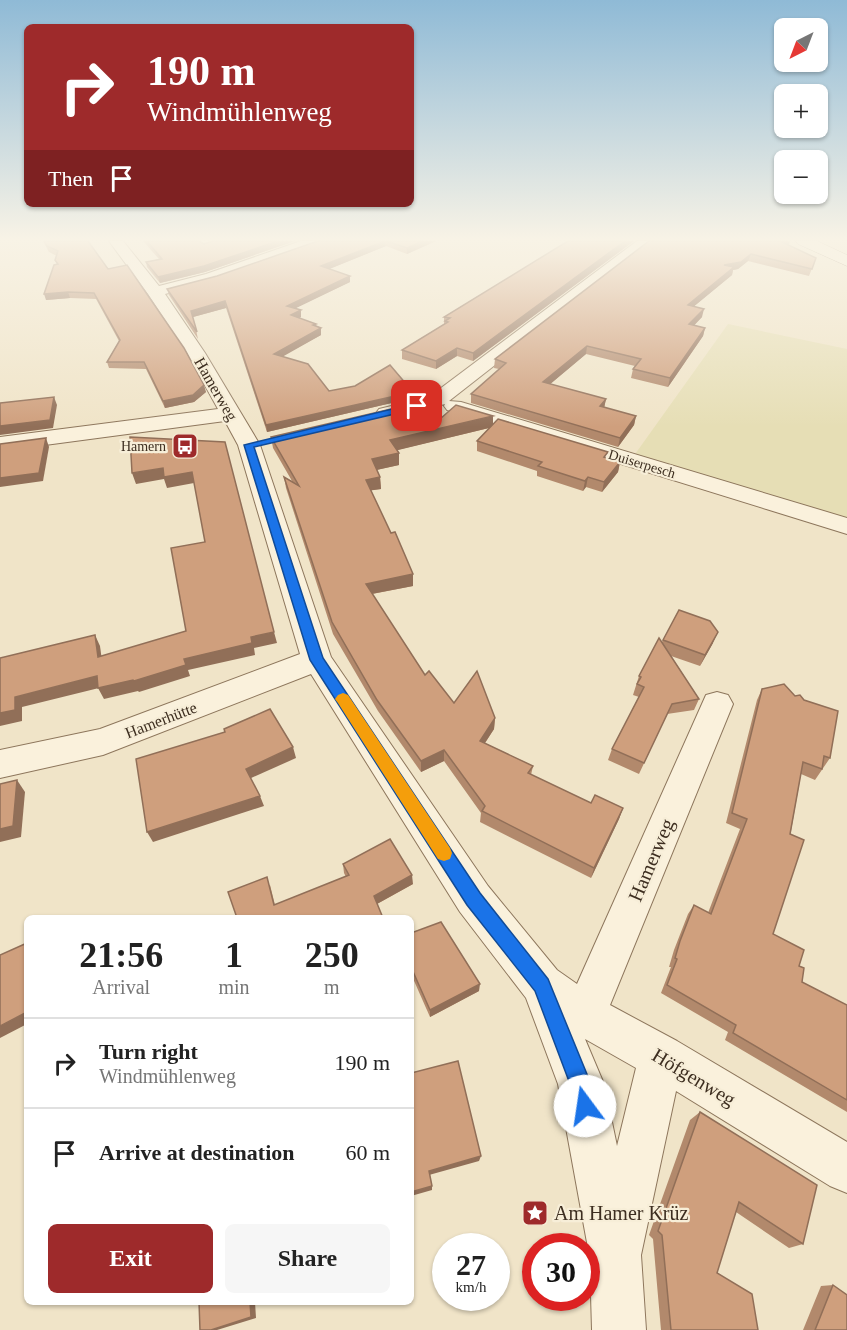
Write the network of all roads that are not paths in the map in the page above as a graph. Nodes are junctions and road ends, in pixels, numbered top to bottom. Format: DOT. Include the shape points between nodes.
graph roads {
  1 [pos="162,303"];
  2 [pos="565,303"];
  3 [pos="436,401"];
  4 [pos="370,417"];
  5 [pos="105,431"];
  6 [pos="238,435"];
  7 [pos="0,444"];
  8 [pos="847,526"];
  9 [pos="317,660"];
  10 [pos="717,704"];
  11 [pos="0,764"];
  12 [pos="542,985"];
  13 [pos="585,1015"];
  14 [pos="661,1057"];
  15 [pos="847,1169"];
  16 [pos="615,1259"];
  17 [pos="619,1330"];
  1 -- 6 [label="street, Hamerweg" via="196,353"];
  2 -- 3 [label="street"];
  3 -- 4 [label="street"];
  3 -- 8 [label="street, Duiserpesch"];
  5 -- 6 [label="street"];
  5 -- 6 [label="street" via="154,436"];
  5 -- 7 [label="street"];
  6 -- 9 [label="street, Hamerweg"];
  9 -- 11 [label="street, Hamerhütte" via="103,742"];
  9 -- 12 [label="street, Hamerweg" via="474,899"];
  10 -- 13 [label="street, Hamerweg"];
  12 -- 13 [label="street, Höfgenweg"];
  12 -- 16 [label="street, Hamerweg" via="581,1084"];
  13 -- 14 [label="street, Höfgenweg"];
  14 -- 15 [label="street, Höfgenweg"];
  14 -- 16 [label="street, Hamerweg"];
  16 -- 17 [label="street, Hamerweg"];
}
